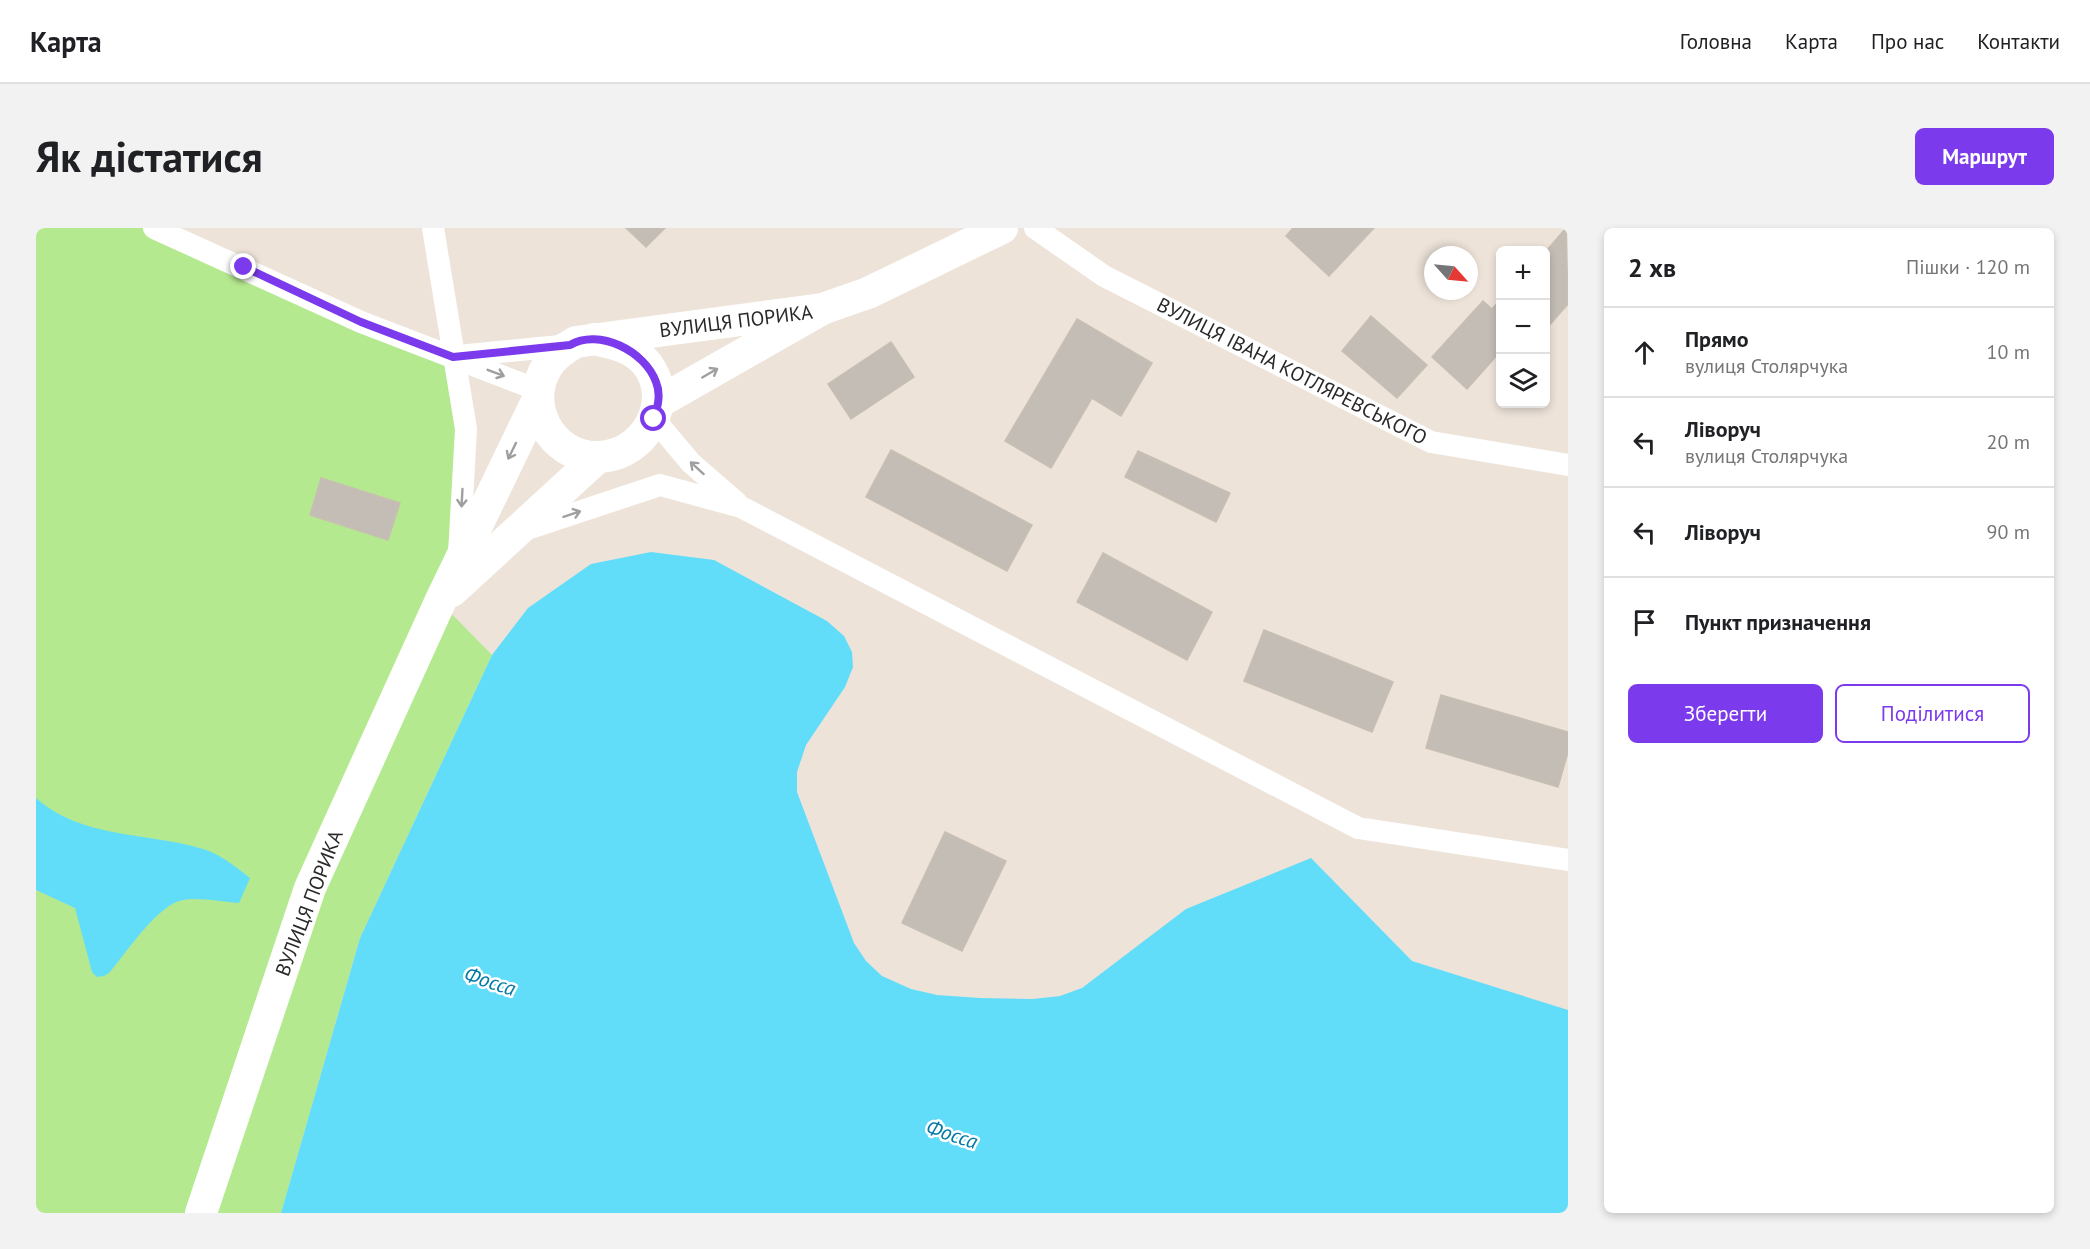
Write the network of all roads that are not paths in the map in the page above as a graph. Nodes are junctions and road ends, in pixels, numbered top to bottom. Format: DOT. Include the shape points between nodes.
graph roads {
  1 [pos="154,228"];
  2 [pos="434,228"];
  3 [pos="1002,228"];
  4 [pos="1035,228"];
  5 [pos="822,309"];
  6 [pos="580,342"];
  7 [pos="453,357"];
  8 [pos="538,394"];
  9 [pos="657,410"];
  10 [pos="598,457"];
  11 [pos="1568,465"];
  12 [pos="741,507"];
  13 [pos="516,532"];
  14 [pos="459,561"];
  15 [pos="440,602"];
  16 [pos="1568,860"];
  17 [pos="201,1213"];
  1 -- 7 [label="street" via="361,322"];
  2 -- 7 [label="street"];
  3 -- 5 [label="main road" via="867,293"];
  4 -- 11 [label="street, ВУЛИЦЯ ІВАНА КОТЛЯРЕВСЬКОГО" via="1104,276 1431,442"];
  5 -- 6 [label="main road, ВУЛИЦЯ ПОРИКА"];
  9 -- 5 [label="main road, ВУЛИЦЯ ПОРИКА, one-way"];
  6 -- 7 [label="street"];
  6 -- 8 [label="main road" via="548,365"];
  6 -- 9 [label="main road" via="631,350 656,381"];
  7 -- 8 [label="street, one-way"];
  7 -- 14 [label="street, one-way" via="466,429"];
  8 -- 10 [label="main road" via="537,406 545,428 557,443 574,454"];
  8 -- 14 [label="main road, ВУЛИЦЯ ПОРИКА, one-way"];
  9 -- 10 [label="main road" via="636,444"];
  12 -- 9 [label="street, one-way" via="691,463"];
  10 -- 13 [label="main road, ВУЛИЦЯ ПОРИКА"];
  13 -- 12 [label="street, one-way" via="660,485"];
  12 -- 16 [label="street" via="1358,828"];
  13 -- 15 [label="main road, ВУЛИЦЯ ПОРИКА"];
  14 -- 15 [label="main road, ВУЛИЦЯ ПОРИКА"];
  15 -- 17 [label="main road, ВУЛИЦЯ ПОРИКА" via="310,888"];
}
